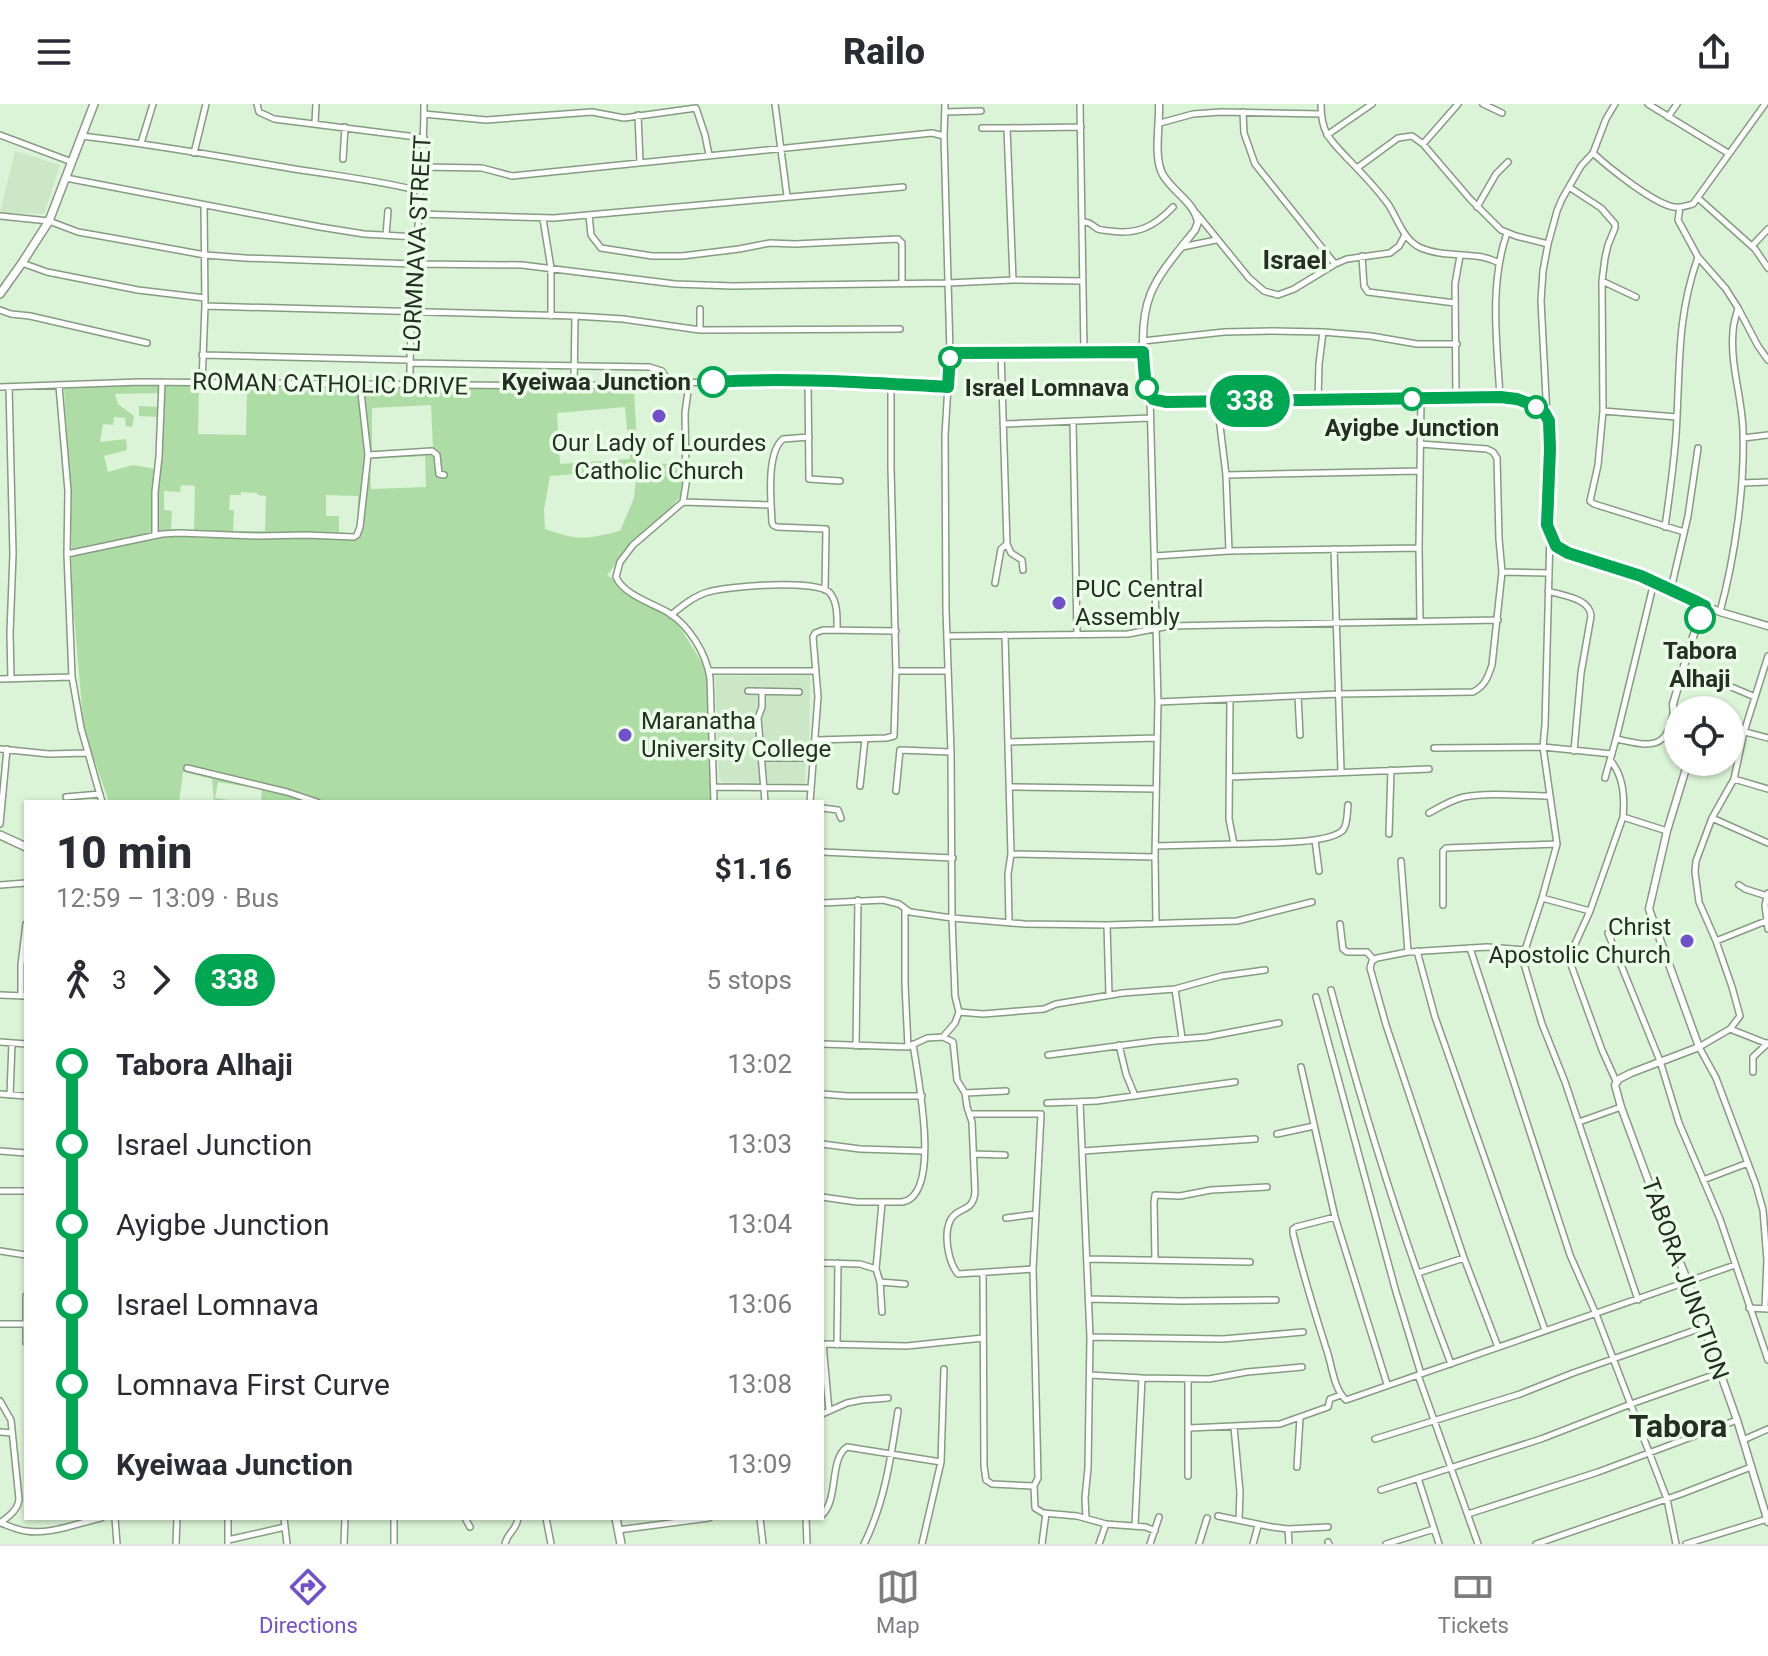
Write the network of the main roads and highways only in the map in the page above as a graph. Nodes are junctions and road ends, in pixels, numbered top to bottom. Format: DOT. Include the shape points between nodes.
graph roads {
  1 [pos="94,104"];
  2 [pos="0,294"];
  3 [pos="0,835"];
  4 [pos="24,846"];
  5 [pos="616,1520"];
  6 [pos="621,1544"];
  1 -- 2 [label="main road" via="49,221"];
  3 -- 4 [label="main road"];
  5 -- 6 [label="main road"];
}
